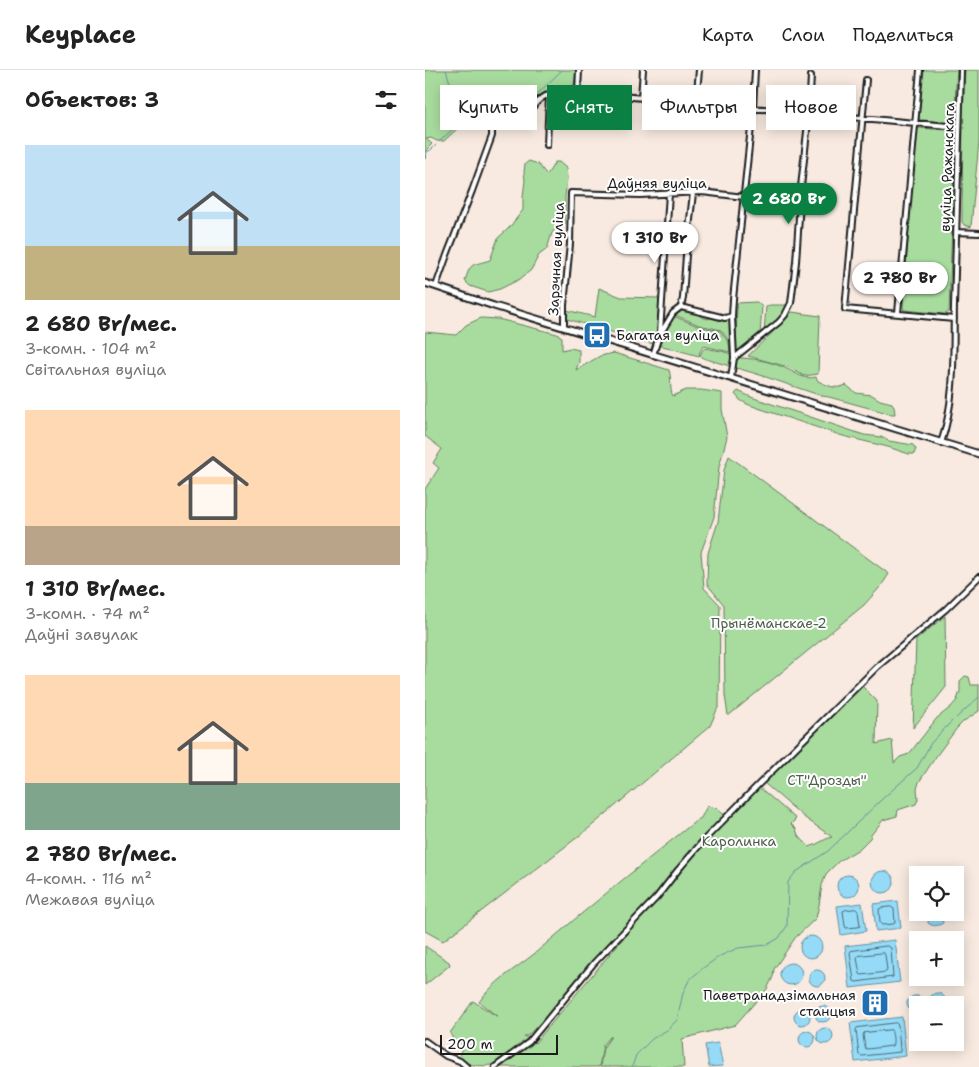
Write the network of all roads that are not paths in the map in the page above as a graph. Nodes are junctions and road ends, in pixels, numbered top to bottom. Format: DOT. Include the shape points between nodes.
graph roads {
  1 [pos="579,70"];
  2 [pos="643,70"];
  3 [pos="699,70"];
  4 [pos="755,70"];
  5 [pos="920,70"];
  6 [pos="961,70"];
  7 [pos="811,76"];
  8 [pos="866,80"];
  9 [pos="578,85"];
  10 [pos="698,85"];
  11 [pos="754,85"];
  12 [pos="811,85"];
  13 [pos="547,96"];
  14 [pos="632,97"];
  15 [pos="641,98"];
  16 [pos="856,117"];
  17 [pos="863,118"];
  18 [pos="915,123"];
  19 [pos="959,127"];
  20 [pos="548,130"];
  21 [pos="751,130"];
  22 [pos="807,130"];
  23 [pos="547,145"];
  24 [pos="571,193"];
  25 [pos="693,193"];
  26 [pos="669,194"];
  27 [pos="744,197"];
  28 [pos="956,232"];
  29 [pos="979,233"];
  30 [pos="438,282"];
  31 [pos="425,283"];
  32 [pos="681,307"];
  33 [pos="898,313"];
  34 [pos="732,316"];
  35 [pos="954,319"];
  36 [pos="564,327"];
  37 [pos="659,336"];
  38 [pos="653,355"];
  39 [pos="734,358"];
  40 [pos="731,378"];
  41 [pos="941,442"];
  42 [pos="979,454"];
  43 [pos="979,577"];
  44 [pos="425,1041"];
  45 [pos="467,1067"];
  46 [pos="495,1067"];
  1 -- 9 [label="street"];
  2 -- 15 [label="street"];
  3 -- 10 [label="street"];
  4 -- 11 [label="street"];
  5 -- 18 [label="street"];
  6 -- 19 [label="street, вуліца Ражанскага"];
  7 -- 12 [label="street"];
  8 -- 17 [label="street"];
  13 -- 30 [label="street" via="525,117 502,122 492,128 492,136"];
  14 -- 15 [label="street"];
  16 -- 17 [label="street"];
  17 -- 18 [label="street"];
  17 -- 33 [label="street" via="845,309"];
  18 -- 19 [label="street"];
  18 -- 33 [label="street"];
  19 -- 28 [label="street, вуліца Ражанскага"];
  20 -- 23 [label="street"];
  21 -- 27 [label="street"];
  22 -- 39 [label="street" via="791,303 779,322"];
  24 -- 26 [label="street, Даўняя вуліца"];
  24 -- 36 [label="street, Зарэчная вуліца"];
  25 -- 26 [label="street, Даўняя вуліца"];
  25 -- 27 [label="street, Даўняя вуліца"];
  25 -- 32 [label="street"];
  26 -- 37 [label="street"];
  27 -- 34 [label="street"];
  28 -- 29 [label="street"];
  28 -- 35 [label="street, вуліца Ражанскага"];
  30 -- 31 [label="main road"];
  30 -- 36 [label="main road"];
  32 -- 34 [label="street" via="725,318"];
  32 -- 37 [label="street" via="673,313"];
  33 -- 35 [label="street"];
  34 -- 39 [label="street"];
  35 -- 41 [label="street, вуліца Ражанскага" via="950,406"];
  36 -- 38 [label="main road"];
  37 -- 38 [label="street"];
  38 -- 40 [label="main road"];
  39 -- 40 [label="street"];
  40 -- 41 [label="main road"];
  41 -- 42 [label="main road"];
  43 -- 46 [label="street" via="947,609 877,666 759,784 594,963 529,1042"];
  44 -- 45 [label="street"];
}
